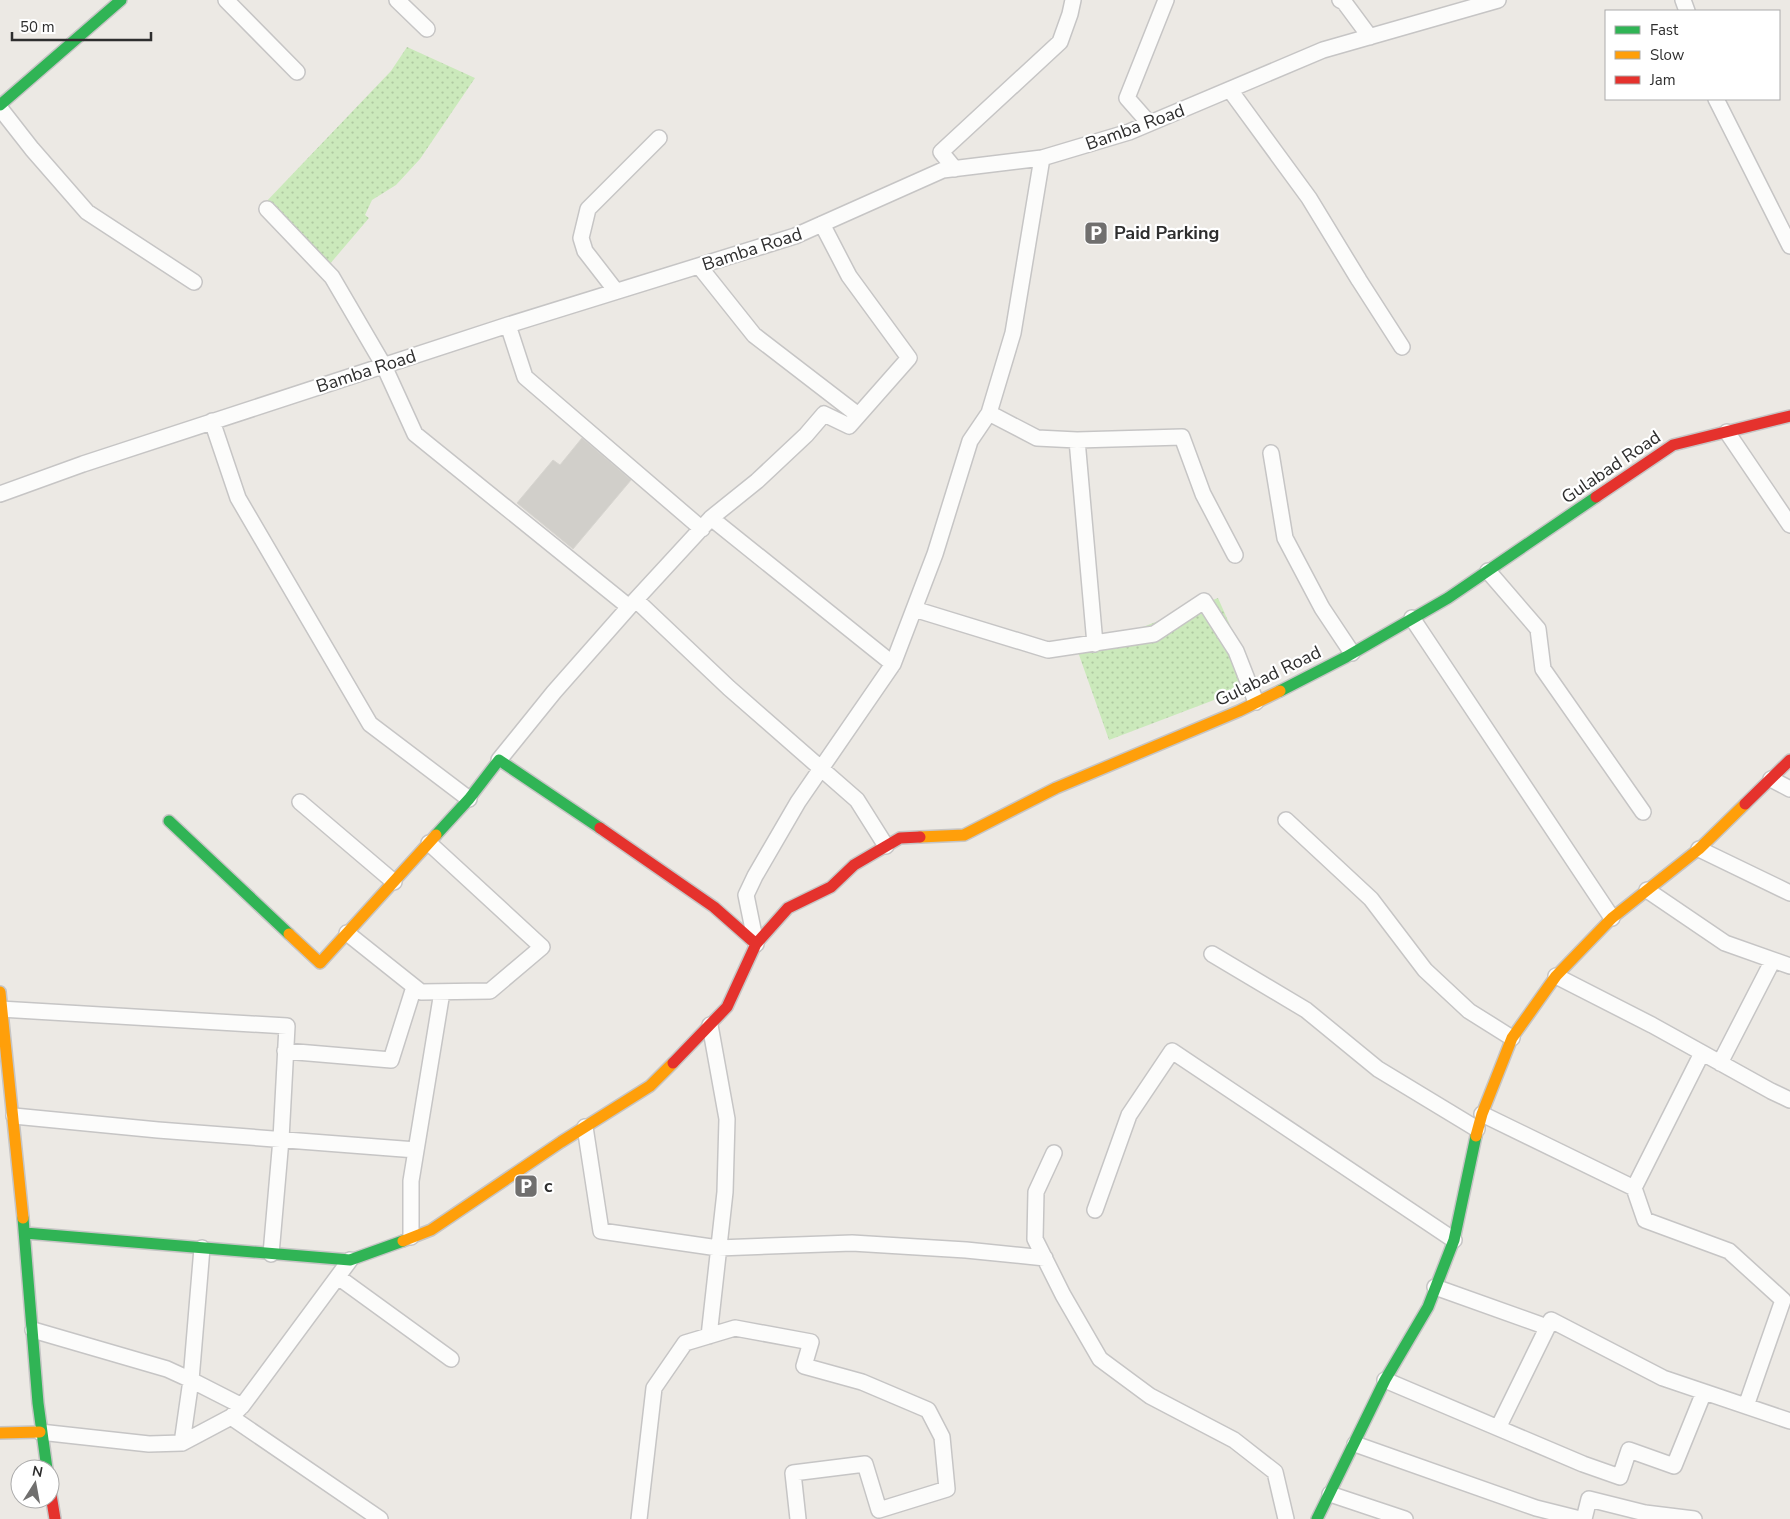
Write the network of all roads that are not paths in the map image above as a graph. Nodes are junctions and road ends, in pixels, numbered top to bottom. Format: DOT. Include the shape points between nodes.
graph roads {
  1 [pos="121,0"];
  2 [pos="226,0"];
  3 [pos="397,0"];
  4 [pos="1073,0"];
  5 [pos="1166,0"];
  6 [pos="1498,0"];
  7 [pos="1343,1"];
  8 [pos="427,29"];
  9 [pos="1370,37"];
  10 [pos="297,72"];
  11 [pos="1230,90"];
  12 [pos="1717,100"];
  13 [pos="0,106"];
  14 [pos="1149,123"];
  15 [pos="659,138"];
  16 [pos="1042,158"];
  17 [pos="956,169"];
  18 [pos="267,209"];
  19 [pos="822,224"];
  20 [pos="1790,246"];
  21 [pos="699,266"];
  22 [pos="194,282"];
  23 [pos="616,291"];
  24 [pos="508,325"];
  25 [pos="1402,347"];
  26 [pos="384,366"];
  27 [pos="989,413"];
  28 [pos="858,415"];
  29 [pos="1790,416"];
  30 [pos="212,421"];
  31 [pos="1728,432"];
  32 [pos="1077,440"];
  33 [pos="1271,453"];
  34 [pos="0,494"];
  35 [pos="706,524"];
  36 [pos="1790,525"];
  37 [pos="1235,554"];
  38 [pos="1488,571"];
  39 [pos="633,604"];
  40 [pos="914,609"];
  41 [pos="1412,618"];
  42 [pos="1095,644"];
  43 [pos="1352,653"];
  44 [pos="893,664"];
  45 [pos="1256,702"];
  46 [pos="499,760"];
  47 [pos="1790,760"];
  48 [pos="821,768"];
  49 [pos="1770,779"];
  50 [pos="1790,789"];
  51 [pos="468,799"];
  52 [pos="300,802"];
  53 [pos="1643,812"];
  54 [pos="1286,820"];
  55 [pos="169,821"];
  56 [pos="429,843"];
  57 [pos="886,846"];
  58 [pos="1699,850"];
  59 [pos="394,882"];
  60 [pos="1647,890"];
  61 [pos="1790,894"];
  62 [pos="1612,918"];
  63 [pos="347,933"];
  64 [pos="756,944"];
  65 [pos="1212,954"];
  66 [pos="1772,960"];
  67 [pos="1790,966"];
  68 [pos="1556,976"];
  69 [pos="414,987"];
  70 [pos="0,992"];
  71 [pos="442,992"];
  72 [pos="1,1009"];
  73 [pos="710,1025"];
  74 [pos="1512,1038"];
  75 [pos="285,1052"];
  76 [pos="1702,1053"];
  77 [pos="1720,1063"];
  78 [pos="1790,1100"];
  79 [pos="1482,1114"];
  80 [pos="14,1116"];
  81 [pos="585,1127"];
  82 [pos="1477,1130"];
  83 [pos="281,1139"];
  84 [pos="416,1150"];
  85 [pos="1054,1153"];
  86 [pos="1634,1188"];
  87 [pos="1095,1210"];
  88 [pos="25,1233"];
  89 [pos="411,1237"];
  90 [pos="1454,1240"];
  91 [pos="202,1248"];
  92 [pos="718,1248"];
  93 [pos="270,1254"];
  94 [pos="1045,1258"];
  95 [pos="350,1260"];
  96 [pos="338,1277"];
  97 [pos="1435,1287"];
  98 [pos="1786,1297"];
  99 [pos="1547,1327"];
  100 [pos="33,1330"];
  101 [pos="709,1336"];
  102 [pos="451,1359"];
  103 [pos="191,1380"];
  104 [pos="1385,1380"];
  105 [pos="1704,1392"];
  106 [pos="1746,1406"];
  107 [pos="237,1412"];
  108 [pos="1790,1421"];
  109 [pos="1498,1428"];
  110 [pos="40,1432"];
  111 [pos="0,1433"];
  112 [pos="182,1443"];
  113 [pos="1355,1444"];
  114 [pos="44,1459"];
  115 [pos="1330,1494"];
  116 [pos="1529,1513"];
  117 [pos="380,1519"];
  118 [pos="639,1519"];
  119 [pos="798,1519"];
  120 [pos="1286,1519"];
  121 [pos="1317,1519"];
  122 [pos="1405,1519"];
  123 [pos="1580,1519"];
  124 [pos="1584,1519"];
  125 [pos="1694,1519"];
  1 -- 13 [label="street"];
  2 -- 10 [label="street"];
  3 -- 8 [label="street"];
  4 -- 17 [label="street" via="1060,42 942,152"];
  5 -- 14 [label="street" via="1127,98"];
  6 -- 9 [label="street, Bamba Road"];
  7 -- 9 [label="street"];
  9 -- 11 [label="street, Bamba Road" via="1323,50"];
  11 -- 14 [label="street, Bamba Road"];
  11 -- 25 [label="street" via="1309,198"];
  12 -- 20 [label="street"];
  13 -- 22 [label="street" via="87,212"];
  14 -- 16 [label="street, Bamba Road"];
  15 -- 23 [label="street" via="588,209 581,238 585,251"];
  16 -- 17 [label="street, Bamba Road"];
  16 -- 27 [label="street" via="1013,333"];
  17 -- 19 [label="street, Bamba Road" via="943,170"];
  18 -- 26 [label="street" via="332,277"];
  19 -- 21 [label="street, Bamba Road" via="795,236"];
  19 -- 28 [label="street" via="849,276 909,358"];
  21 -- 23 [label="street, Bamba Road"];
  21 -- 28 [label="street" via="754,335"];
  23 -- 24 [label="street, Bamba Road"];
  24 -- 26 [label="street, Bamba Road"];
  24 -- 35 [label="street" via="525,377"];
  26 -- 30 [label="street, Bamba Road"];
  26 -- 39 [label="street" via="415,434"];
  27 -- 32 [label="street" via="1037,438"];
  27 -- 40 [label="street" via="970,441 935,554"];
  28 -- 35 [label="street" via="849,426 824,414 806,435"];
  29 -- 31 [label="street, Gulabad Road"];
  30 -- 34 [label="street, Bamba Road"];
  30 -- 51 [label="street" via="238,498 370,724"];
  31 -- 36 [label="street"];
  31 -- 38 [label="street, Gulabad Road" via="1673,445"];
  32 -- 37 [label="street" via="1182,437 1203,494"];
  32 -- 42 [label="street"];
  33 -- 43 [label="street" via="1285,538 1322,608"];
  35 -- 39 [label="street"];
  35 -- 44 [label="street"];
  38 -- 41 [label="street, Gulabad Road"];
  38 -- 53 [label="street" via="1538,628 1543,669"];
  39 -- 46 [label="street" via="554,692"];
  39 -- 48 [label="street"];
  40 -- 42 [label="street" via="1048,650"];
  40 -- 44 [label="street"];
  41 -- 43 [label="street, Gulabad Road"];
  41 -- 62 [label="street"];
  42 -- 45 [label="street" via="1154,634 1204,601 1236,651"];
  43 -- 45 [label="street, Gulabad Road"];
  44 -- 48 [label="street"];
  45 -- 57 [label="street, Gulabad Road" via="1056,788 964,834 900,838"];
  46 -- 51 [label="street"];
  46 -- 64 [label="street" via="714,907"];
  47 -- 49 [label="street"];
  48 -- 57 [label="street" via="857,800"];
  48 -- 64 [label="street" via="746,894"];
  49 -- 50 [label="street"];
  49 -- 58 [label="street"];
  51 -- 56 [label="street"];
  52 -- 59 [label="street"];
  54 -- 74 [label="street" via="1371,899 1425,970 1469,1011"];
  55 -- 63 [label="street" via="320,963"];
  56 -- 59 [label="street"];
  56 -- 71 [label="street" via="542,947 490,991"];
  57 -- 64 [label="street, Gulabad Road" via="854,865 831,887 788,908"];
  58 -- 60 [label="street"];
  58 -- 61 [label="street"];
  59 -- 63 [label="street"];
  60 -- 62 [label="street"];
  60 -- 66 [label="street" via="1725,943"];
  62 -- 68 [label="street"];
  63 -- 69 [label="street"];
  64 -- 73 [label="street, Gulabad Road" via="727,1007"];
  65 -- 82 [label="street" via="1306,1010 1378,1069"];
  66 -- 67 [label="street"];
  66 -- 77 [label="street"];
  68 -- 74 [label="street"];
  68 -- 76 [label="street"];
  69 -- 71 [label="street" via="421,992"];
  69 -- 75 [label="street" via="391,1060"];
  70 -- 72 [label="street"];
  71 -- 84 [label="street"];
  72 -- 75 [label="street" via="286,1026"];
  72 -- 80 [label="street"];
  73 -- 81 [label="street, Gulabad Road" via="650,1086"];
  73 -- 92 [label="street" via="727,1119 725,1192"];
  74 -- 79 [label="street"];
  75 -- 83 [label="street"];
  76 -- 77 [label="street"];
  76 -- 86 [label="street"];
  77 -- 78 [label="street"];
  79 -- 82 [label="street"];
  79 -- 86 [label="street"];
  80 -- 83 [label="street"];
  80 -- 88 [label="street"];
  81 -- 89 [label="street, Gulabad Road" via="431,1230"];
  81 -- 92 [label="street" via="601,1231"];
  82 -- 90 [label="street"];
  83 -- 84 [label="street"];
  83 -- 93 [label="street"];
  84 -- 89 [label="street" via="411,1181"];
  85 -- 94 [label="street" via="1036,1192 1036,1239"];
  86 -- 98 [label="street" via="1645,1220 1729,1251"];
  87 -- 90 [label="street" via="1129,1115 1172,1051"];
  88 -- 91 [label="street"];
  88 -- 100 [label="street"];
  89 -- 95 [label="street, Gulabad Road"];
  90 -- 97 [label="street"];
  91 -- 93 [label="street"];
  91 -- 103 [label="street"];
  92 -- 94 [label="street" via="852,1243"];
  92 -- 101 [label="street"];
  93 -- 95 [label="street"];
  94 -- 120 [label="street" via="1100,1359 1150,1396 1234,1440 1275,1472"];
  95 -- 96 [label="street"];
  96 -- 102 [label="street"];
  96 -- 107 [label="street"];
  97 -- 99 [label="street"];
  97 -- 104 [label="street" via="1428,1307"];
  98 -- 106 [label="street"];
  99 -- 105 [label="street" via="1551,1320 1663,1378"];
  99 -- 109 [label="street"];
  100 -- 103 [label="street" via="167,1369"];
  100 -- 110 [label="street"];
  101 -- 118 [label="street" via="685,1343 654,1388"];
  101 -- 119 [label="street" via="735,1328 811,1342 804,1366 862,1382 928,1410 942,1436 948,1490 879,1510 865,1464 793,1473"];
  103 -- 107 [label="street"];
  103 -- 112 [label="street"];
  104 -- 109 [label="street"];
  104 -- 113 [label="street"];
  105 -- 106 [label="street"];
  105 -- 109 [label="street" via="1674,1466 1629,1450 1620,1477"];
  106 -- 108 [label="street"];
  107 -- 112 [label="street"];
  107 -- 117 [label="street"];
  110 -- 111 [label="street"];
  110 -- 112 [label="street" via="149,1444"];
  110 -- 114 [label="street"];
  113 -- 115 [label="street"];
  113 -- 116 [label="street"];
  115 -- 121 [label="street"];
  115 -- 122 [label="street"];
  116 -- 123 [label="street"];
  124 -- 125 [label="street" via="1589,1499 1646,1513"];
}
